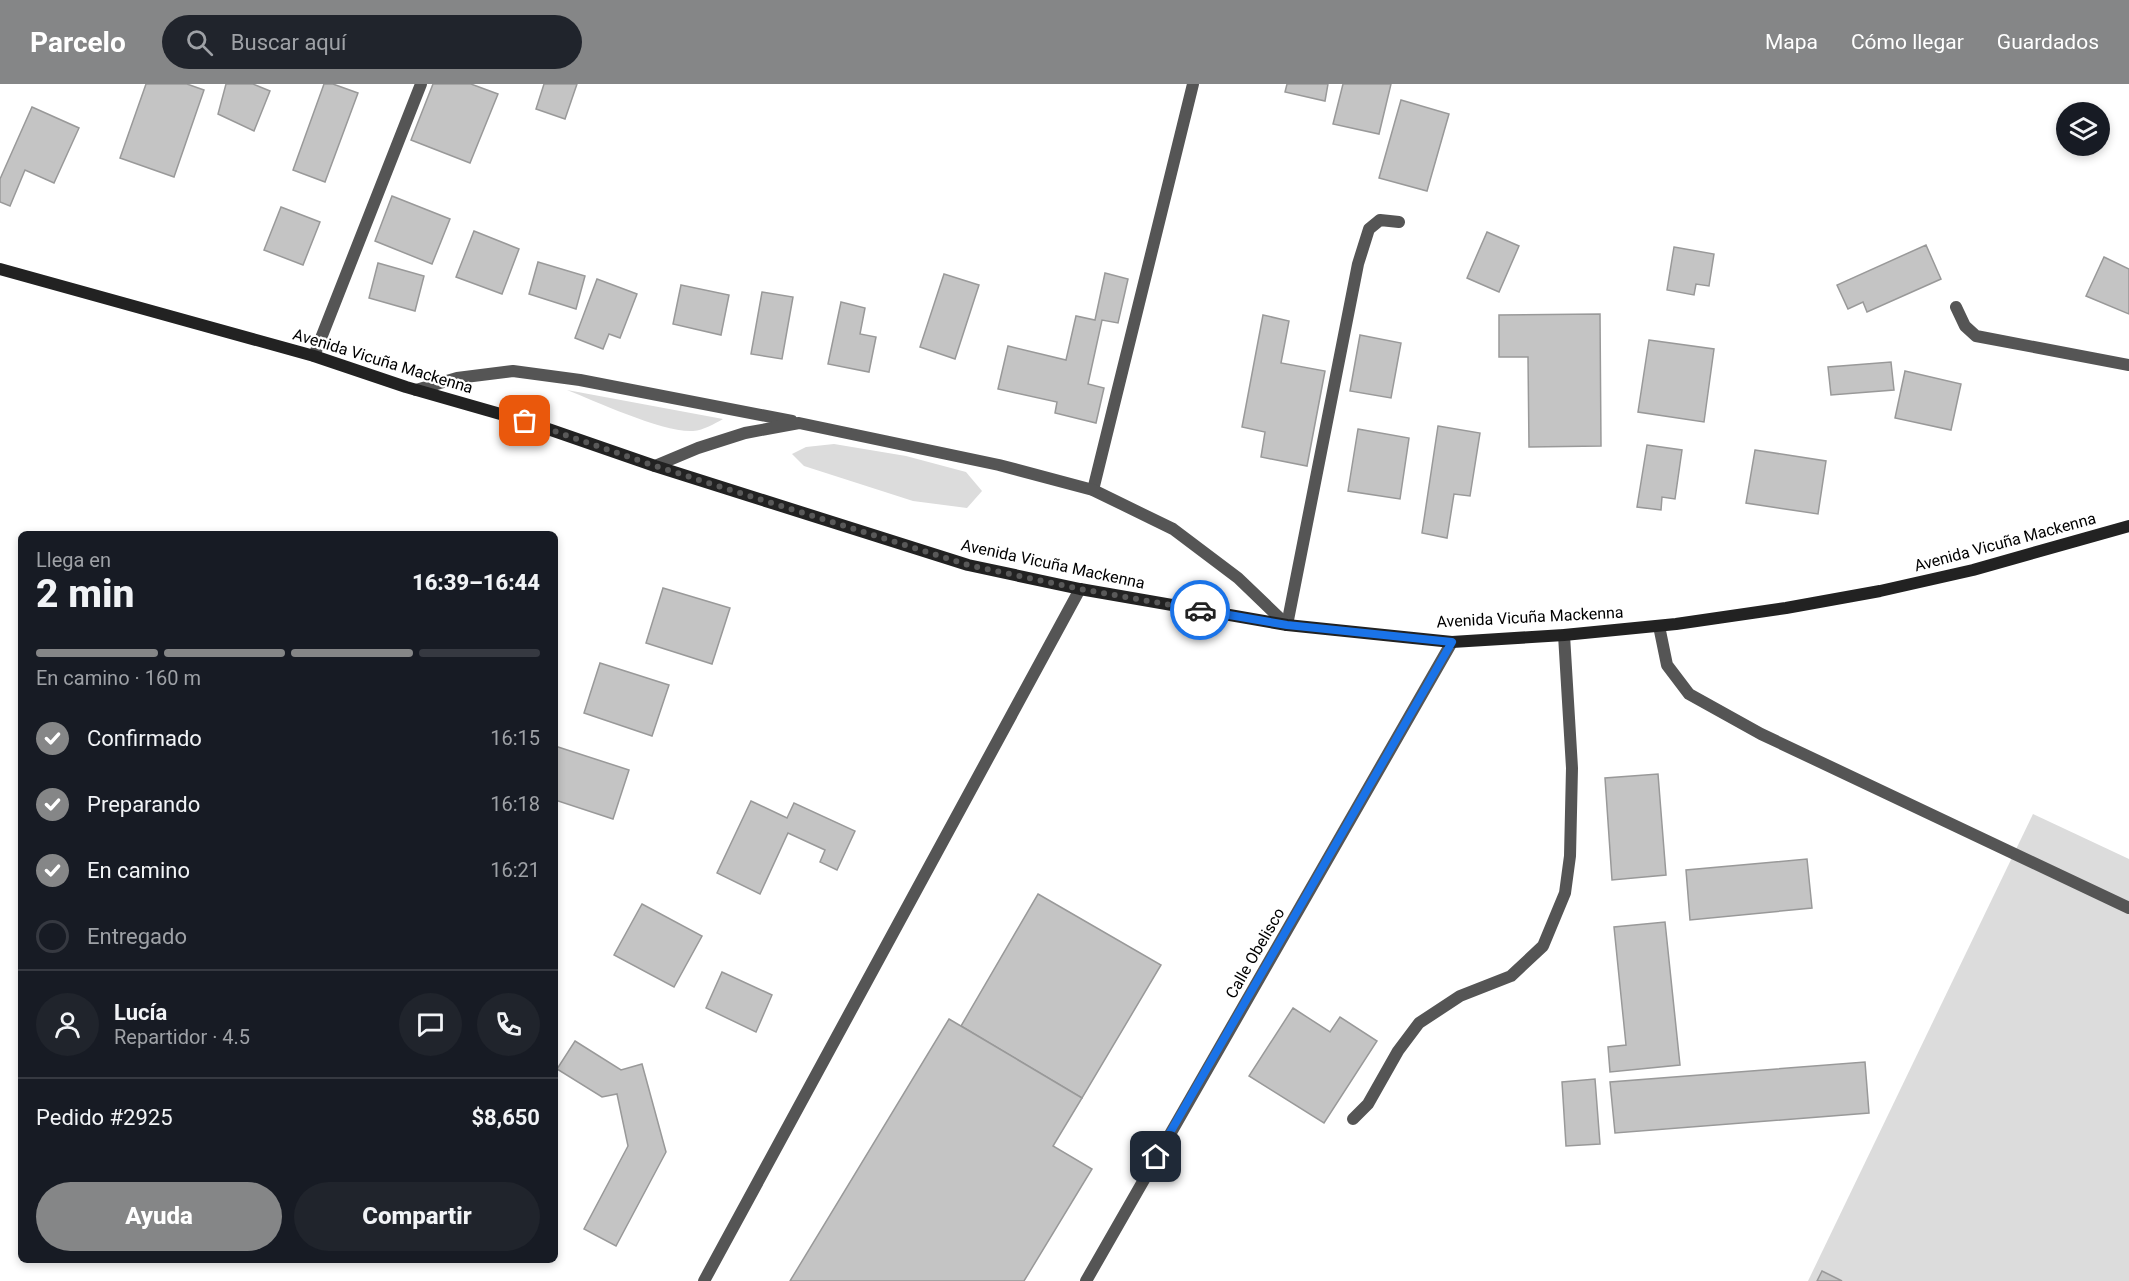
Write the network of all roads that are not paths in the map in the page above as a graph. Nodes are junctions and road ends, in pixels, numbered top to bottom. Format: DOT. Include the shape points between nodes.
graph roads {
  1 [pos="421,84"];
  2 [pos="1193,84"];
  3 [pos="1399,222"];
  4 [pos="0,268"];
  5 [pos="1956,307"];
  6 [pos="314,356"];
  7 [pos="2129,365"];
  8 [pos="416,390"];
  9 [pos="799,423"];
  10 [pos="655,466"];
  11 [pos="1093,490"];
  12 [pos="2129,526"];
  13 [pos="1080,589"];
  14 [pos="1287,625"];
  15 [pos="1659,626"];
  16 [pos="1564,635"];
  17 [pos="1452,642"];
  18 [pos="2129,908"];
  19 [pos="1353,1119"];
  20 [pos="704,1281"];
  21 [pos="1086,1281"];
  1 -- 6 [label="street"];
  2 -- 11 [label="street"];
  3 -- 14 [label="street" via="1380,220 1369,229 1358,264"];
  4 -- 6 [label="main road, Avenida Vicuña Mackenna"];
  5 -- 7 [label="street" via="1965,326 1976,336"];
  6 -- 8 [label="main road, Avenida Vicuña Mackenna"];
  8 -- 9 [label="street" via="457,378 513,371 580,380"];
  8 -- 10 [label="main road, Avenida Vicuña Mackenna" via="525,421"];
  9 -- 10 [label="street" via="745,433"];
  9 -- 11 [label="street" via="999,465"];
  10 -- 13 [label="main road, Avenida Vicuña Mackenna" via="968,565"];
  11 -- 14 [label="street" via="1173,529 1238,578"];
  12 -- 15 [label="main road, Avenida Vicuña Mackenna" via="1996,564 1880,591"];
  13 -- 14 [label="main road, Avenida Vicuña Mackenna"];
  13 -- 20 [label="street"];
  14 -- 17 [label="main road, Avenida Vicuña Mackenna"];
  15 -- 16 [label="main road, Avenida Vicuña Mackenna"];
  15 -- 18 [label="street" via="1667,665 1689,694 1761,734"];
  16 -- 17 [label="main road, Avenida Vicuña Mackenna"];
  16 -- 19 [label="street" via="1572,768 1570,856 1565,893 1543,946 1511,976 1460,996 1419,1023 1368,1104"];
  17 -- 21 [label="street, Calle Obelisco"];
}
